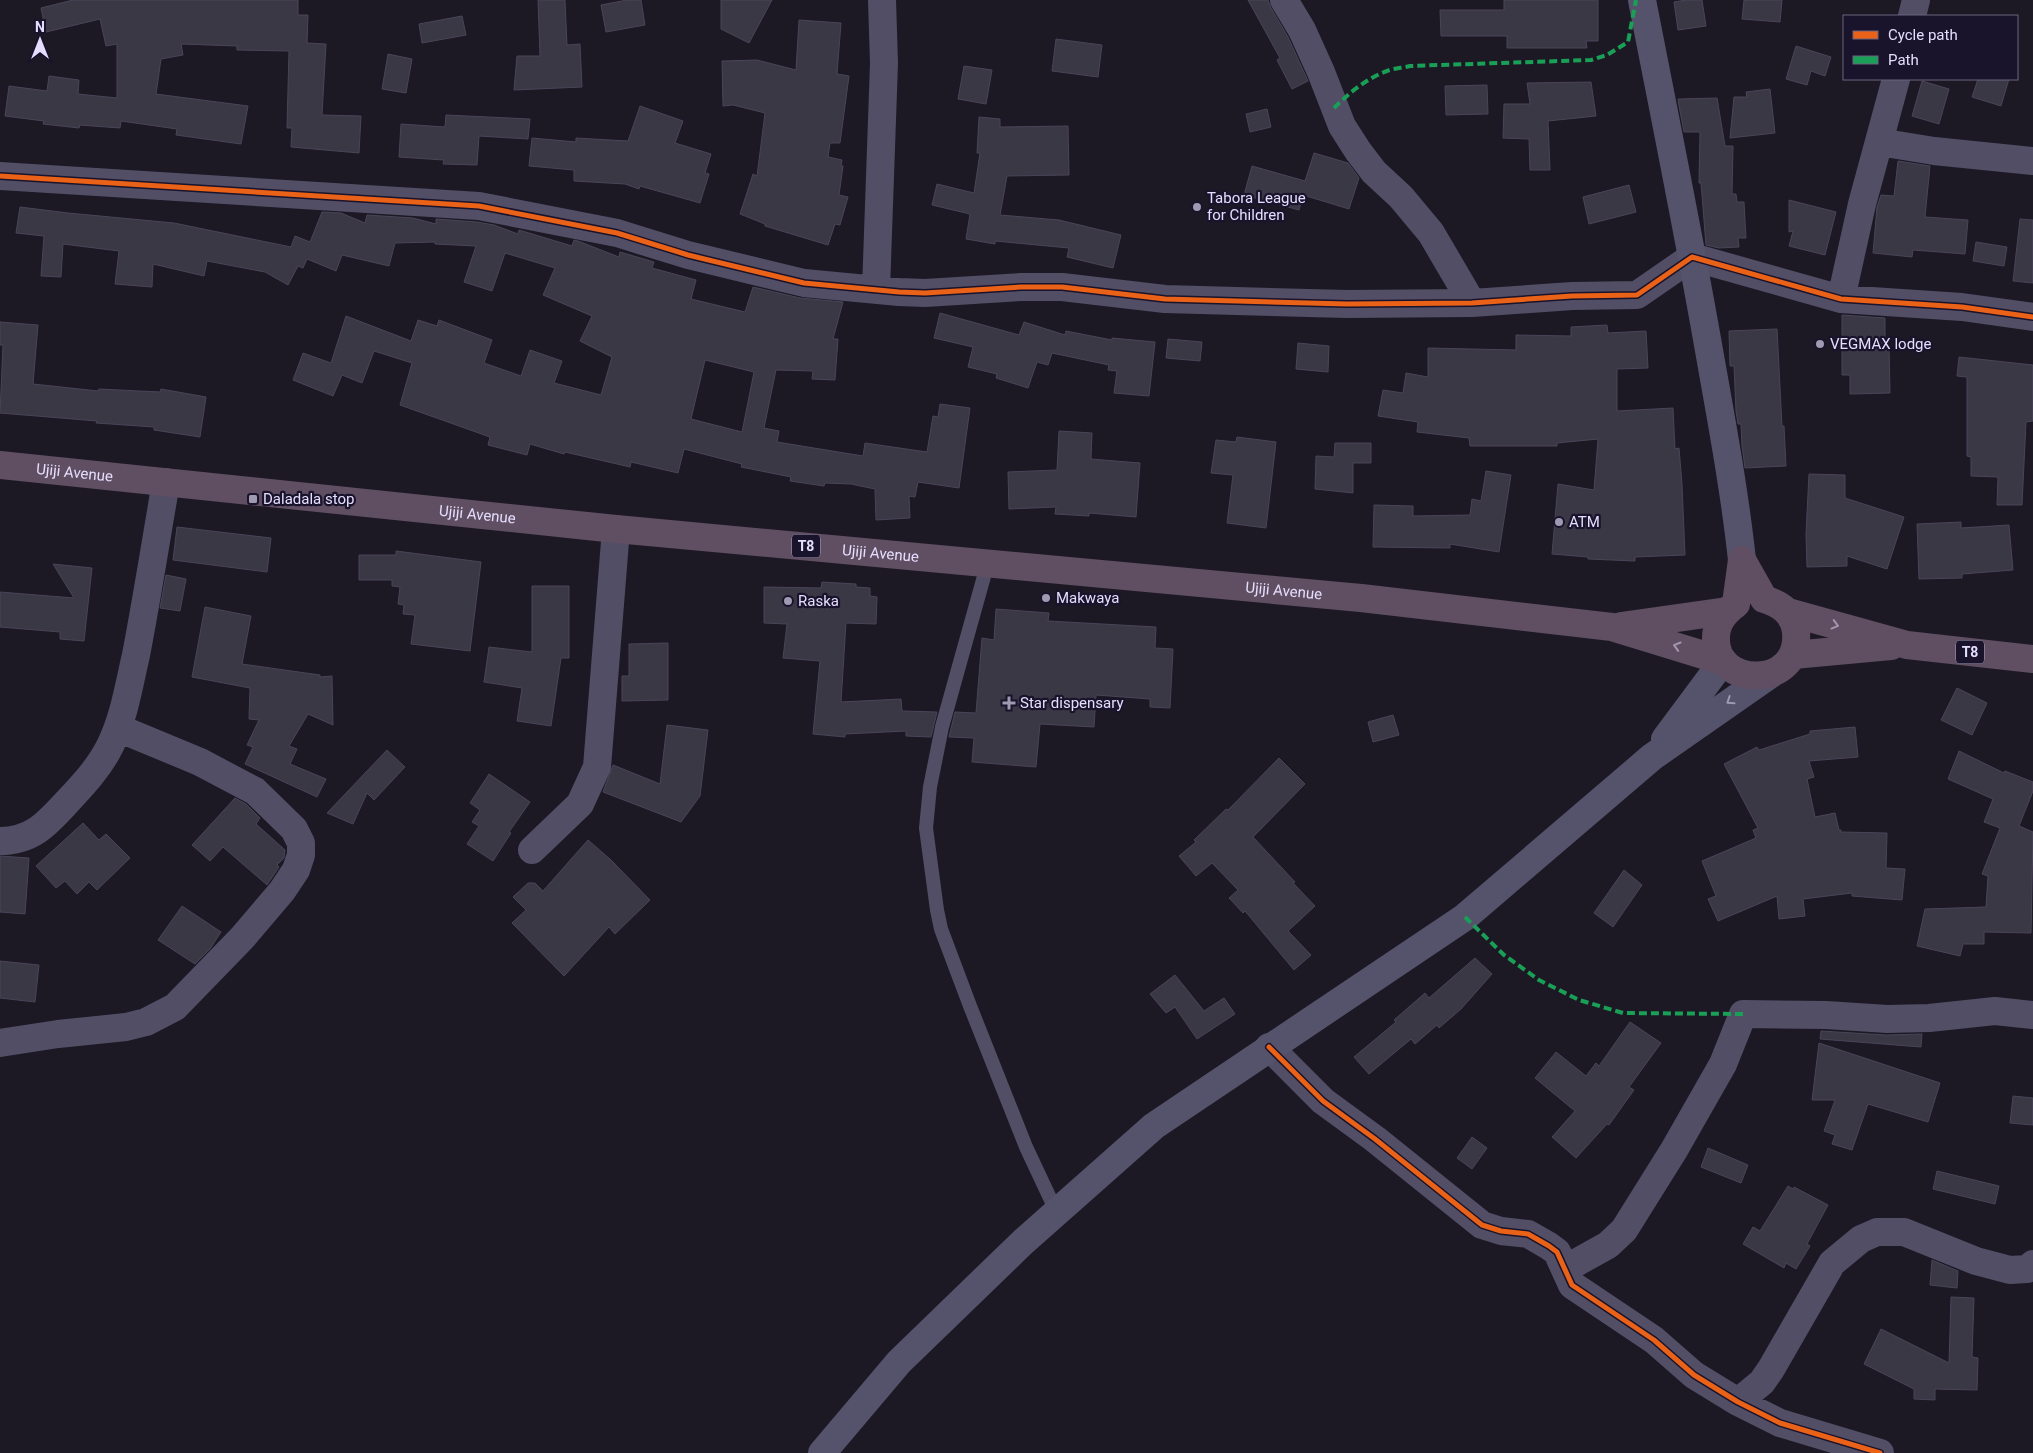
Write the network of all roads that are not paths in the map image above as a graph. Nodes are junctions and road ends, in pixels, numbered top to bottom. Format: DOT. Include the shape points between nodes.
graph roads {
  1 [pos="882,0"];
  2 [pos="1284,0"];
  3 [pos="1642,0"];
  4 [pos="1916,0"];
  5 [pos="1912,15"];
  6 [pos="1896,80"];
  7 [pos="1879,142"];
  8 [pos="2033,160"];
  9 [pos="0,176"];
  10 [pos="1692,257"];
  11 [pos="876,290"];
  12 [pos="1840,299"];
  13 [pos="1472,303"];
  14 [pos="2033,317"];
  15 [pos="0,465"];
  16 [pos="166,482"];
  17 [pos="616,529"];
  18 [pos="1742,560"];
  19 [pos="988,562"];
  20 [pos="1726,611"];
  21 [pos="1788,612"];
  22 [pos="1612,627"];
  23 [pos="1907,645"];
  24 [pos="1793,655"];
  25 [pos="2033,658"];
  26 [pos="1723,661"];
  27 [pos="1771,674"];
  28 [pos="118,728"];
  29 [pos="1652,757"];
  30 [pos="0,841"];
  31 [pos="532,850"];
  32 [pos="2033,1015"];
  33 [pos="0,1043"];
  34 [pos="1269,1047"];
  35 [pos="1058,1213"];
  36 [pos="2033,1264"];
  37 [pos="1565,1269"];
  38 [pos="1738,1402"];
  39 [pos="822,1453"];
  40 [pos="1880,1453"];
  1 -- 11 [label="street" via="884,82"];
  2 -- 13 [label="street" via="1302,30 1342,126 1358,152 1431,232"];
  3 -- 10 [label="main road"];
  4 -- 5 [label="street"];
  6 -- 7 [label="street"];
  7 -- 8 [label="street" via="1934,152"];
  7 -- 12 [label="street"];
  9 -- 11 [label="street" via="479,206 617,233 688,255 804,283"];
  10 -- 12 [label="street"];
  10 -- 13 [label="street" via="1637,295"];
  10 -- 18 [label="main road" via="1733,484"];
  11 -- 13 [label="street" via="925,293 1062,287 1165,299 1347,304"];
  12 -- 14 [label="street" via="1962,307"];
  15 -- 16 [label="highway, Ujiji Avenue / T8"];
  16 -- 17 [label="highway, Ujiji Avenue / T8"];
  16 -- 28 [label="street" via="144,612"];
  17 -- 19 [label="highway, Ujiji Avenue / T8"];
  17 -- 31 [label="street" via="597,767 580,804"];
  18 -- 20 [label="highway" via="1736,604"];
  18 -- 21 [label="highway" via="1764,599 1778,603"];
  19 -- 22 [label="highway, Ujiji Avenue / T8" via="1361,598"];
  19 -- 35 [label="lane" via="942,727 926,828 941,929 1026,1147"];
  20 -- 22 [label="highway, T8"];
  20 -- 26 [label="highway" via="1716,632 1716,645"];
  21 -- 23 [label="highway, T8, one-way"];
  21 -- 24 [label="highway" via="1795,626"];
  26 -- 22 [label="highway, T8, one-way"];
  23 -- 24 [label="highway, T8"];
  23 -- 25 [label="highway, T8"];
  24 -- 27 [label="highway" via="1781,669"];
  26 -- 27 [label="highway" via="1740,674"];
  26 -- 29 [label="main road"];
  27 -- 29 [label="main road, one-way"];
  28 -- 30 [label="street" via="95,772 50,821 22,839"];
  28 -- 33 [label="street" via="200,762 255,791 294,829 302,843 296,870 242,938 174,1006 146,1022 126,1027"];
  29 -- 34 [label="main road" via="1464,917"];
  32 -- 37 [label="street" via="1995,1010 1930,1018 1887,1019 1743,1014 1723,1064 1624,1230 1608,1245"];
  34 -- 35 [label="main road" via="1154,1126"];
  34 -- 37 [label="street" via="1324,1101 1482,1225 1536,1238 1557,1252"];
  35 -- 39 [label="main road" via="899,1362"];
  36 -- 38 [label="street" via="2010,1270 1976,1261 1904,1232 1877,1232 1861,1239 1832,1263 1771,1369 1762,1382"];
  37 -- 38 [label="street" via="1570,1282 1583,1293 1654,1340 1694,1375"];
  38 -- 40 [label="street" via="1780,1422"];
}
